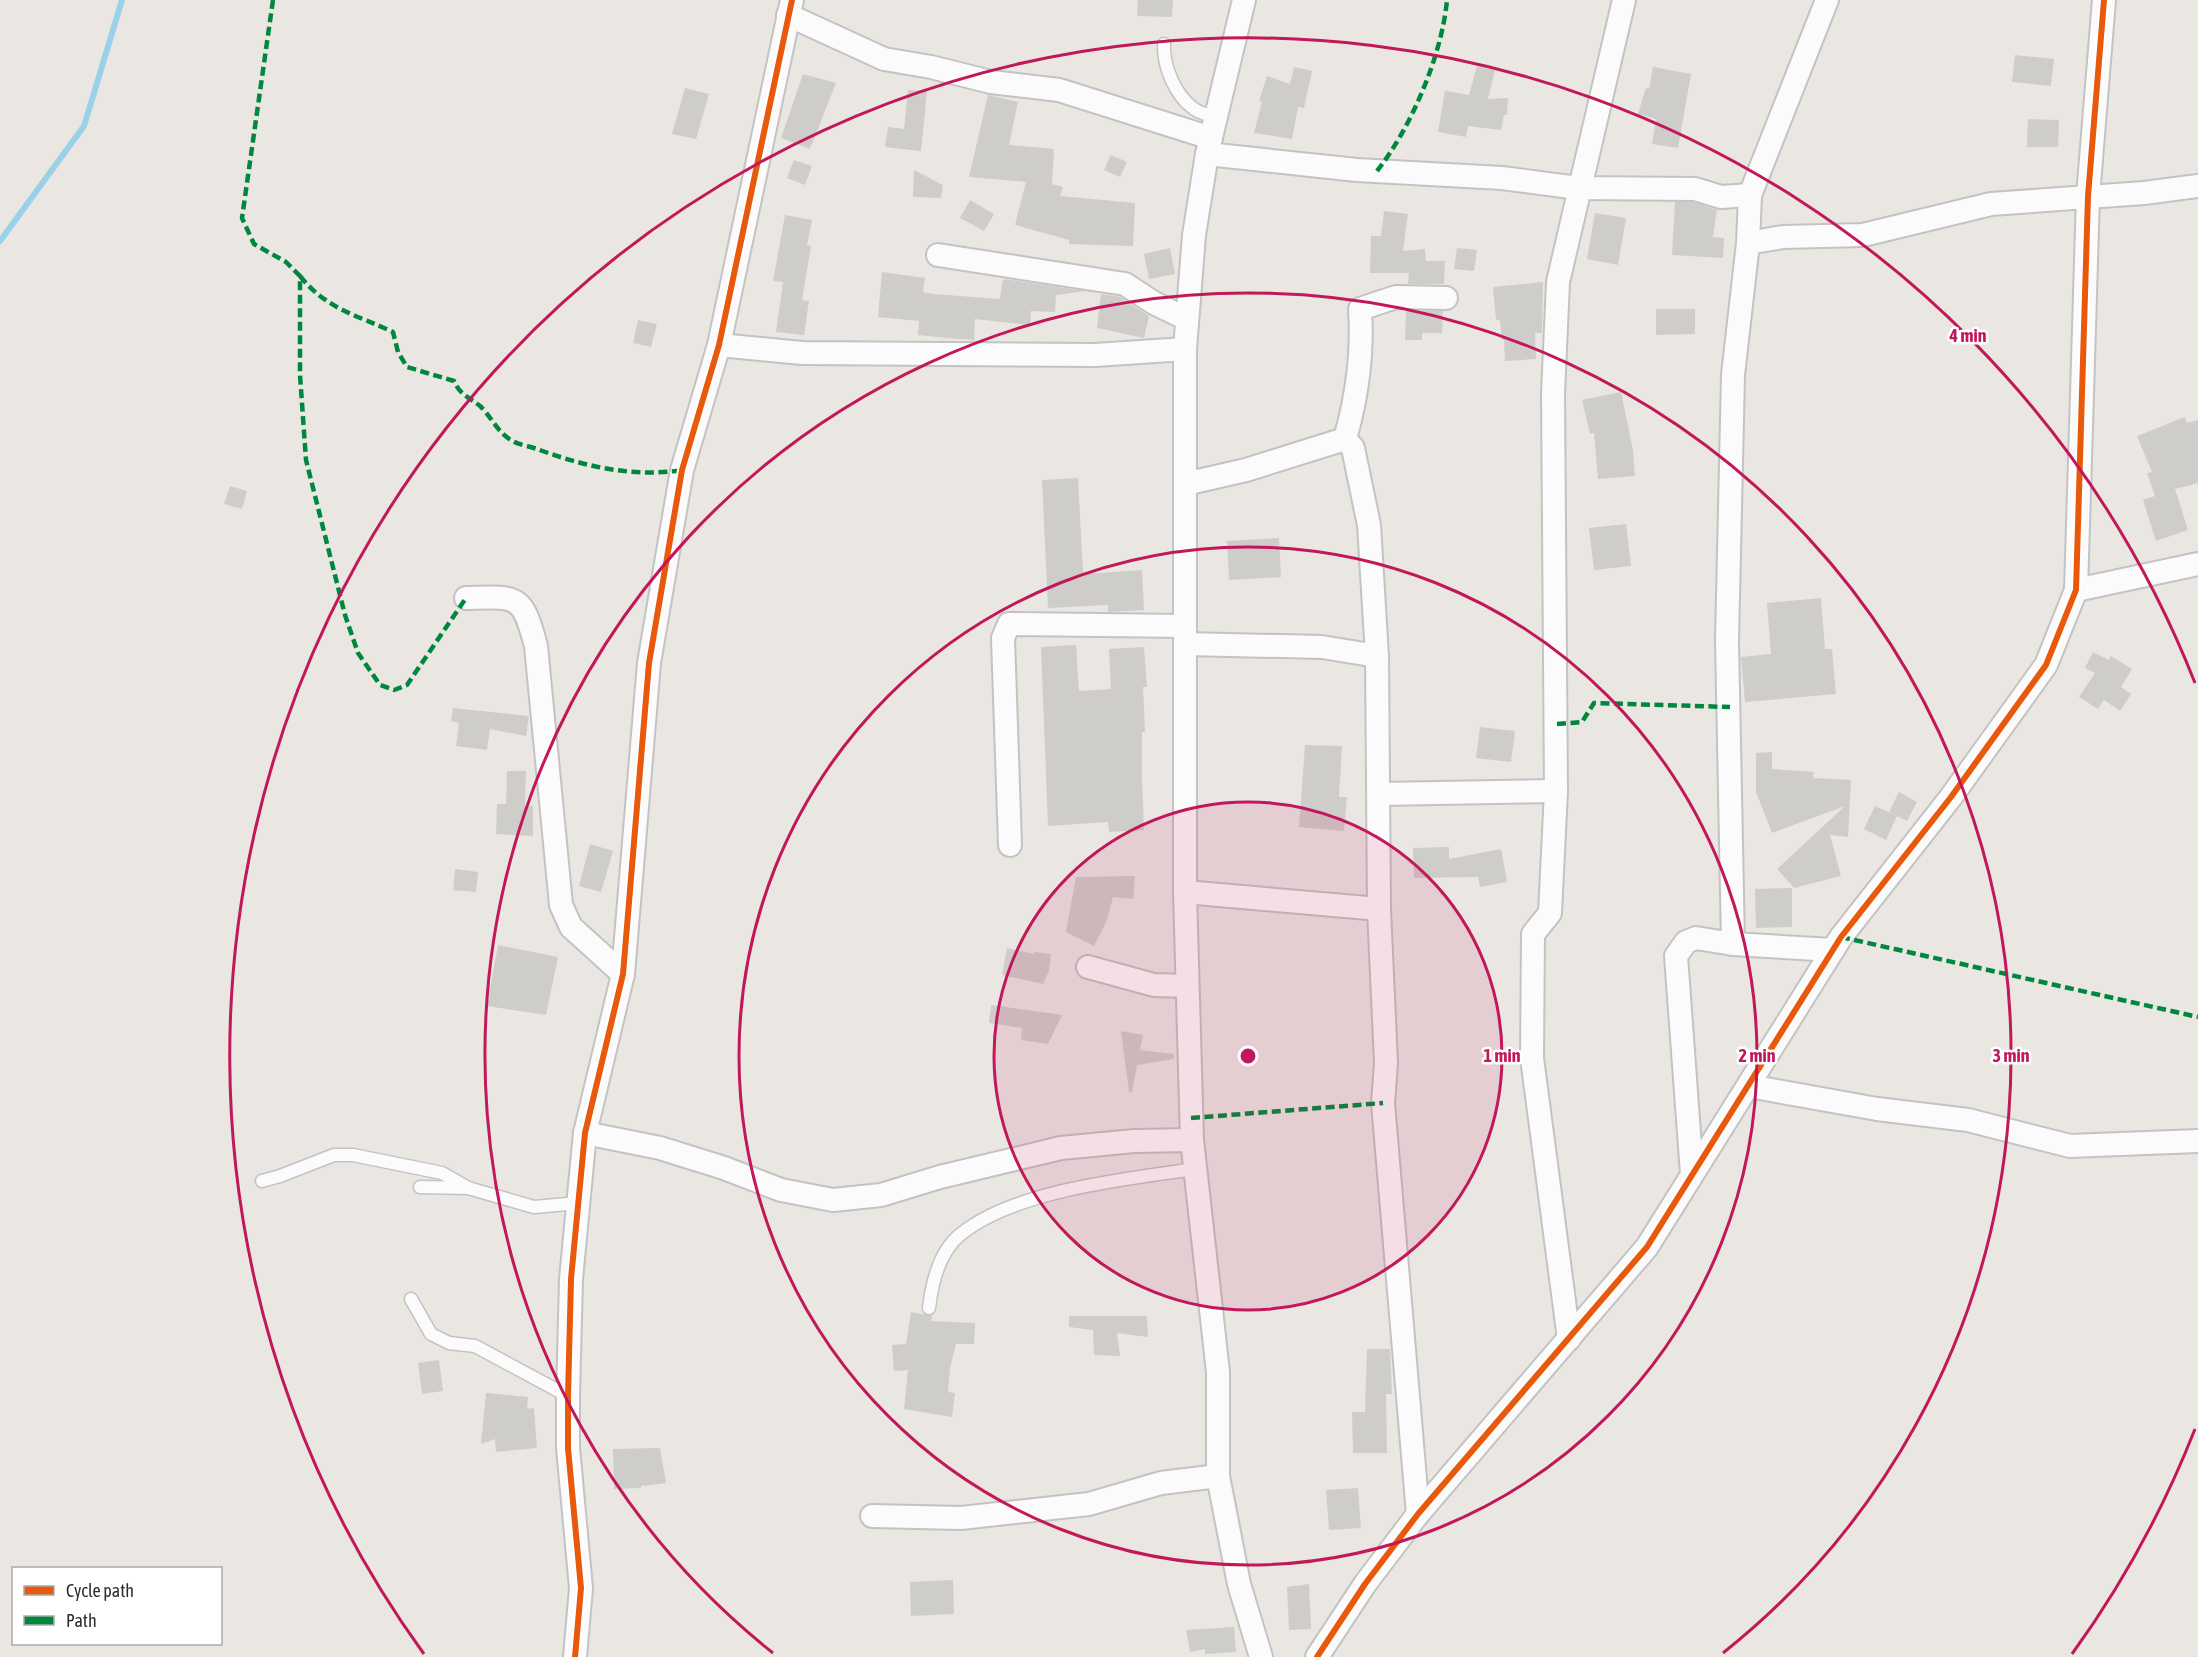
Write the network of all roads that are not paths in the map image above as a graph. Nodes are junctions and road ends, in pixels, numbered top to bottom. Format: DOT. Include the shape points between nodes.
graph roads {
  1 [pos="1244,0"];
  2 [pos="1624,0"];
  3 [pos="1827,0"];
  4 [pos="2104,0"];
  5 [pos="790,8"];
  6 [pos="1164,44"];
  7 [pos="1211,137"];
  8 [pos="2198,186"];
  9 [pos="1578,188"];
  10 [pos="1750,195"];
  11 [pos="2088,196"];
  12 [pos="1748,243"];
  13 [pos="938,255"];
  14 [pos="1446,297"];
  15 [pos="1187,319"];
  16 [pos="719,345"];
  17 [pos="1185,349"];
  18 [pos="1345,439"];
  19 [pos="1185,484"];
  20 [pos="2198,564"];
  21 [pos="2076,590"];
  22 [pos="465,598"];
  23 [pos="1185,635"];
  24 [pos="1377,656"];
  25 [pos="1556,791"];
  26 [pos="1379,794"];
  27 [pos="1010,845"];
  28 [pos="1185,892"];
  29 [pos="1379,909"];
  30 [pos="1733,944"];
  31 [pos="1833,950"];
  32 [pos="1088,968"];
  33 [pos="622,974"];
  34 [pos="1186,986"];
  35 [pos="1749,1086"];
  36 [pos="585,1133"];
  37 [pos="1192,1140"];
  38 [pos="2198,1141"];
  39 [pos="1195,1169"];
  40 [pos="1692,1174"];
  41 [pos="262,1181"];
  42 [pos="420,1187"];
  43 [pos="468,1188"];
  44 [pos="579,1203"];
  45 [pos="411,1299"];
  46 [pos="929,1308"];
  47 [pos="1569,1339"];
  48 [pos="568,1396"];
  49 [pos="1218,1476"];
  50 [pos="1418,1514"];
  51 [pos="872,1516"];
  52 [pos="574,1657"];
  53 [pos="1261,1657"];
  54 [pos="1317,1657"];
  1 -- 7 [label="street"];
  2 -- 9 [label="street"];
  3 -- 10 [label="street"];
  4 -- 11 [label="street"];
  5 -- 7 [label="street" via="884,59 990,82 1059,90"];
  5 -- 16 [label="street"];
  6 -- 7 [label="lane" via="1175,87"];
  7 -- 9 [label="street" via="1357,170 1503,178"];
  7 -- 15 [label="street" via="1194,235"];
  8 -- 11 [label="street"];
  9 -- 10 [label="street" via="1695,189 1720,197"];
  9 -- 25 [label="street" via="1558,282 1555,361"];
  10 -- 12 [label="street"];
  11 -- 12 [label="street" via="1991,204 1863,235 1783,237"];
  11 -- 21 [label="street"];
  12 -- 30 [label="street" via="1734,375 1728,617"];
  13 -- 15 [label="street" via="1125,284"];
  14 -- 18 [label="street" via="1396,297 1360,309 1362,330 1355,406"];
  15 -- 17 [label="street"];
  16 -- 17 [label="street" via="802,353 1095,355"];
  16 -- 33 [label="street" via="682,470 650,663"];
  17 -- 19 [label="street"];
  18 -- 19 [label="street" via="1246,470"];
  18 -- 24 [label="street" via="1353,448 1369,525"];
  19 -- 23 [label="street"];
  20 -- 21 [label="street"];
  21 -- 31 [label="street" via="2046,665"];
  22 -- 33 [label="street" via="502,597 517,602 527,613 536,646 561,905 571,927"];
  23 -- 24 [label="street"];
  23 -- 27 [label="street" via="1009,624 1003,638"];
  23 -- 28 [label="street"];
  24 -- 26 [label="street"];
  25 -- 26 [label="street"];
  25 -- 47 [label="street" via="1550,913 1533,934 1532,1058"];
  26 -- 29 [label="street"];
  28 -- 29 [label="street"];
  28 -- 34 [label="street"];
  29 -- 50 [label="street" via="1386,1063 1383,1103"];
  30 -- 31 [label="street"];
  30 -- 40 [label="street" via="1696,938 1686,942 1676,956"];
  31 -- 35 [label="street"];
  32 -- 34 [label="street" via="1154,985"];
  33 -- 36 [label="street"];
  34 -- 37 [label="street"];
  35 -- 38 [label="street" via="1877,1109 1968,1120 2070,1146"];
  35 -- 40 [label="street"];
  36 -- 37 [label="street" via="660,1148 781,1190 833,1200 881,1195 1061,1148"];
  36 -- 44 [label="street"];
  37 -- 39 [label="street"];
  39 -- 46 [label="lane" via="1044,1197 1000,1212 961,1234 945,1252"];
  39 -- 49 [label="street" via="1218,1372"];
  40 -- 47 [label="street" via="1647,1247"];
  41 -- 43 [label="lane" via="334,1155 353,1155 442,1173"];
  42 -- 43 [label="lane"];
  43 -- 44 [label="lane" via="534,1207"];
  44 -- 48 [label="street" via="571,1279"];
  45 -- 48 [label="lane" via="432,1334 449,1343 475,1346"];
  47 -- 50 [label="street"];
  48 -- 52 [label="street" via="568,1448 581,1588"];
  49 -- 51 [label="street" via="1161,1483 1089,1504 961,1518"];
  49 -- 53 [label="street" via="1239,1584"];
  50 -- 54 [label="street"];
}
